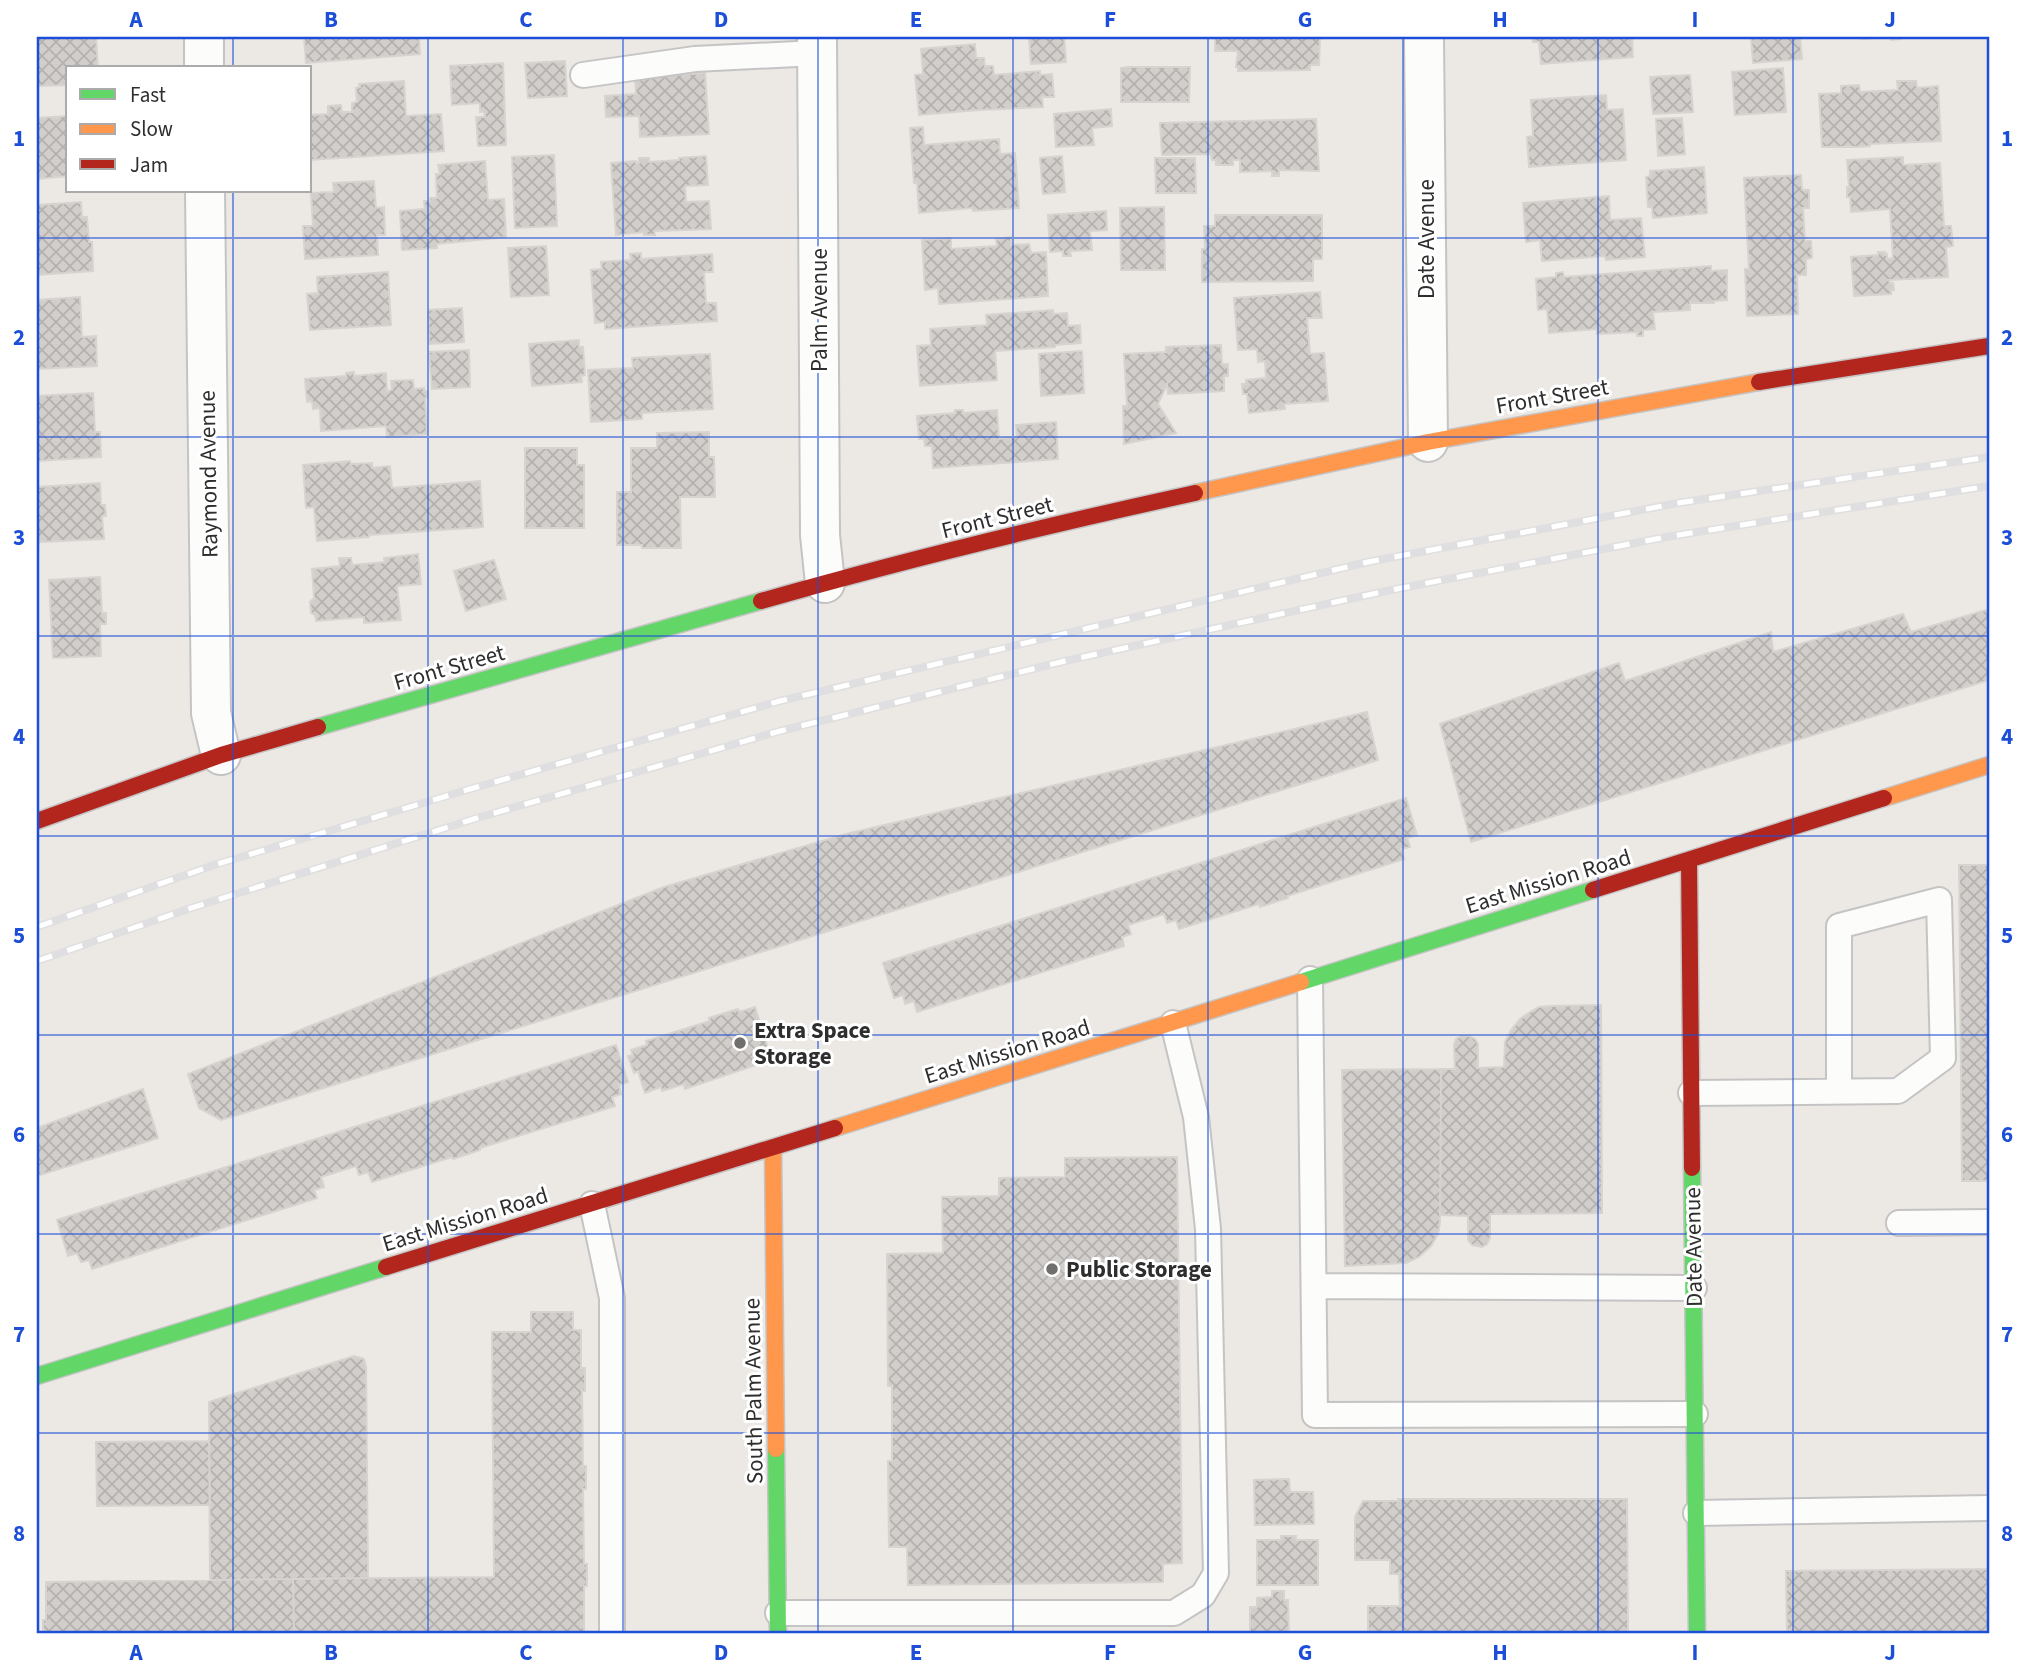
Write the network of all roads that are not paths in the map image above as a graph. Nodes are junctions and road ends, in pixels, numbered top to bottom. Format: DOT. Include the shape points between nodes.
graph roads {
  1 [pos="204,37"];
  2 [pos="1424,37"];
  3 [pos="817,45"];
  4 [pos="204,66"];
  5 [pos="583,75"];
  6 [pos="205,192"];
  7 [pos="1989,346"];
  8 [pos="1428,442"];
  9 [pos="825,583"];
  10 [pos="221,755"];
  11 [pos="1989,765"];
  12 [pos="37,821"];
  13 [pos="1689,860"];
  14 [pos="1310,979"];
  15 [pos="1173,1023"];
  16 [pos="1839,1091"];
  17 [pos="1691,1093"];
  18 [pos="774,1148"];
  19 [pos="592,1204"];
  20 [pos="1989,1222"];
  21 [pos="1899,1223"];
  22 [pos="1314,1286"];
  23 [pos="1694,1288"];
  24 [pos="37,1376"];
  25 [pos="1695,1414"];
  26 [pos="1989,1508"];
  27 [pos="1696,1513"];
  28 [pos="778,1624"];
  29 [pos="612,1634"];
  30 [pos="1697,1634"];
  1 -- 4 [label="street"];
  2 -- 8 [label="street, Date Avenue"];
  3 -- 5 [label="lane"];
  3 -- 9 [label="street, Palm Avenue" via="820,535"];
  6 -- 10 [label="street, Raymond Avenue" via="211,713"];
  7 -- 8 [label="street, Front Street"];
  8 -- 9 [label="street, Front Street" via="1129,507"];
  9 -- 10 [label="street, Front Street"];
  10 -- 12 [label="street, Front Street"];
  11 -- 13 [label="street, East Mission Road"];
  13 -- 14 [label="street, East Mission Road"];
  13 -- 17 [label="street, Date Avenue"];
  14 -- 15 [label="street, East Mission Road"];
  14 -- 22 [label="lane"];
  15 -- 18 [label="street, East Mission Road"];
  15 -- 28 [label="lane" via="1196,1117 1208,1229 1216,1573 1203,1595 1174,1613 903,1613"];
  16 -- 16 [label="lane" via="1839,926 1939,900 1943,1058 1898,1091"];
  16 -- 17 [label="lane"];
  17 -- 23 [label="street, Date Avenue"];
  18 -- 19 [label="street, East Mission Road"];
  18 -- 28 [label="street, South Palm Avenue"];
  19 -- 24 [label="street, East Mission Road"];
  19 -- 29 [label="lane" via="612,1298"];
  20 -- 21 [label="lane"];
  22 -- 23 [label="lane"];
  22 -- 25 [label="lane" via="1315,1415"];
  23 -- 25 [label="street, Date Avenue"];
  25 -- 27 [label="street, Date Avenue"];
  26 -- 27 [label="lane"];
  27 -- 30 [label="street, Date Avenue"];
}
